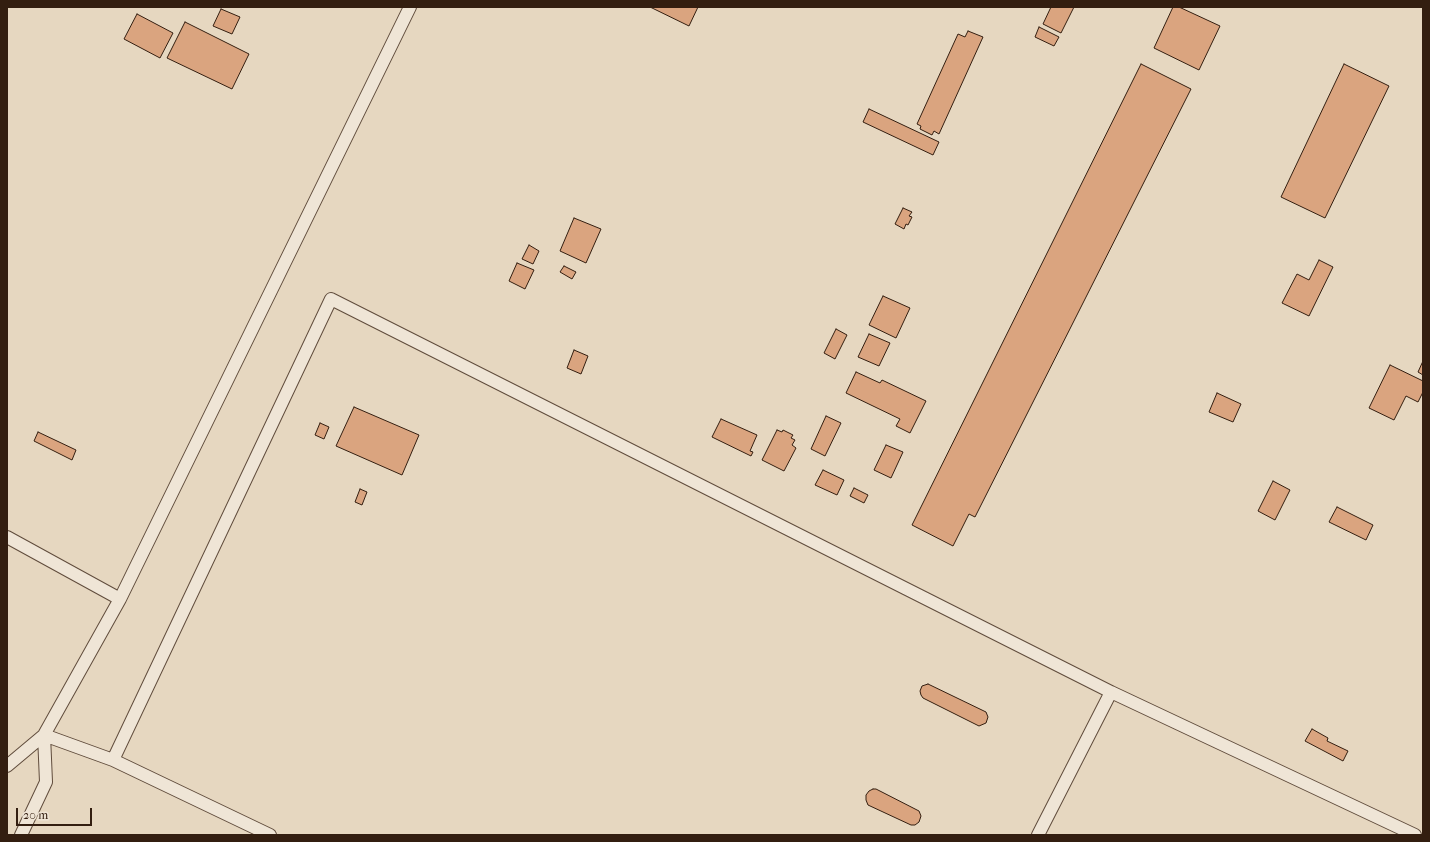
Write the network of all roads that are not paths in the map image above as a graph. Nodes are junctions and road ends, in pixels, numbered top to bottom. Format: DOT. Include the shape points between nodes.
graph roads {
  1 [pos="410,7"];
  2 [pos="7,537"];
  3 [pos="120,599"];
  4 [pos="1111,692"];
  5 [pos="44,735"];
  6 [pos="113,760"];
  7 [pos="7,766"];
  8 [pos="21,835"];
  9 [pos="270,835"];
  10 [pos="1038,835"];
  11 [pos="1415,835"];
  1 -- 3 [label="lane"];
  2 -- 3 [label="lane"];
  3 -- 5 [label="lane"];
  4 -- 6 [label="lane" via="331,299"];
  4 -- 10 [label="lane"];
  4 -- 11 [label="lane"];
  5 -- 6 [label="lane"];
  5 -- 7 [label="lane"];
  5 -- 8 [label="lane" via="46,782"];
  6 -- 9 [label="lane"];
}
